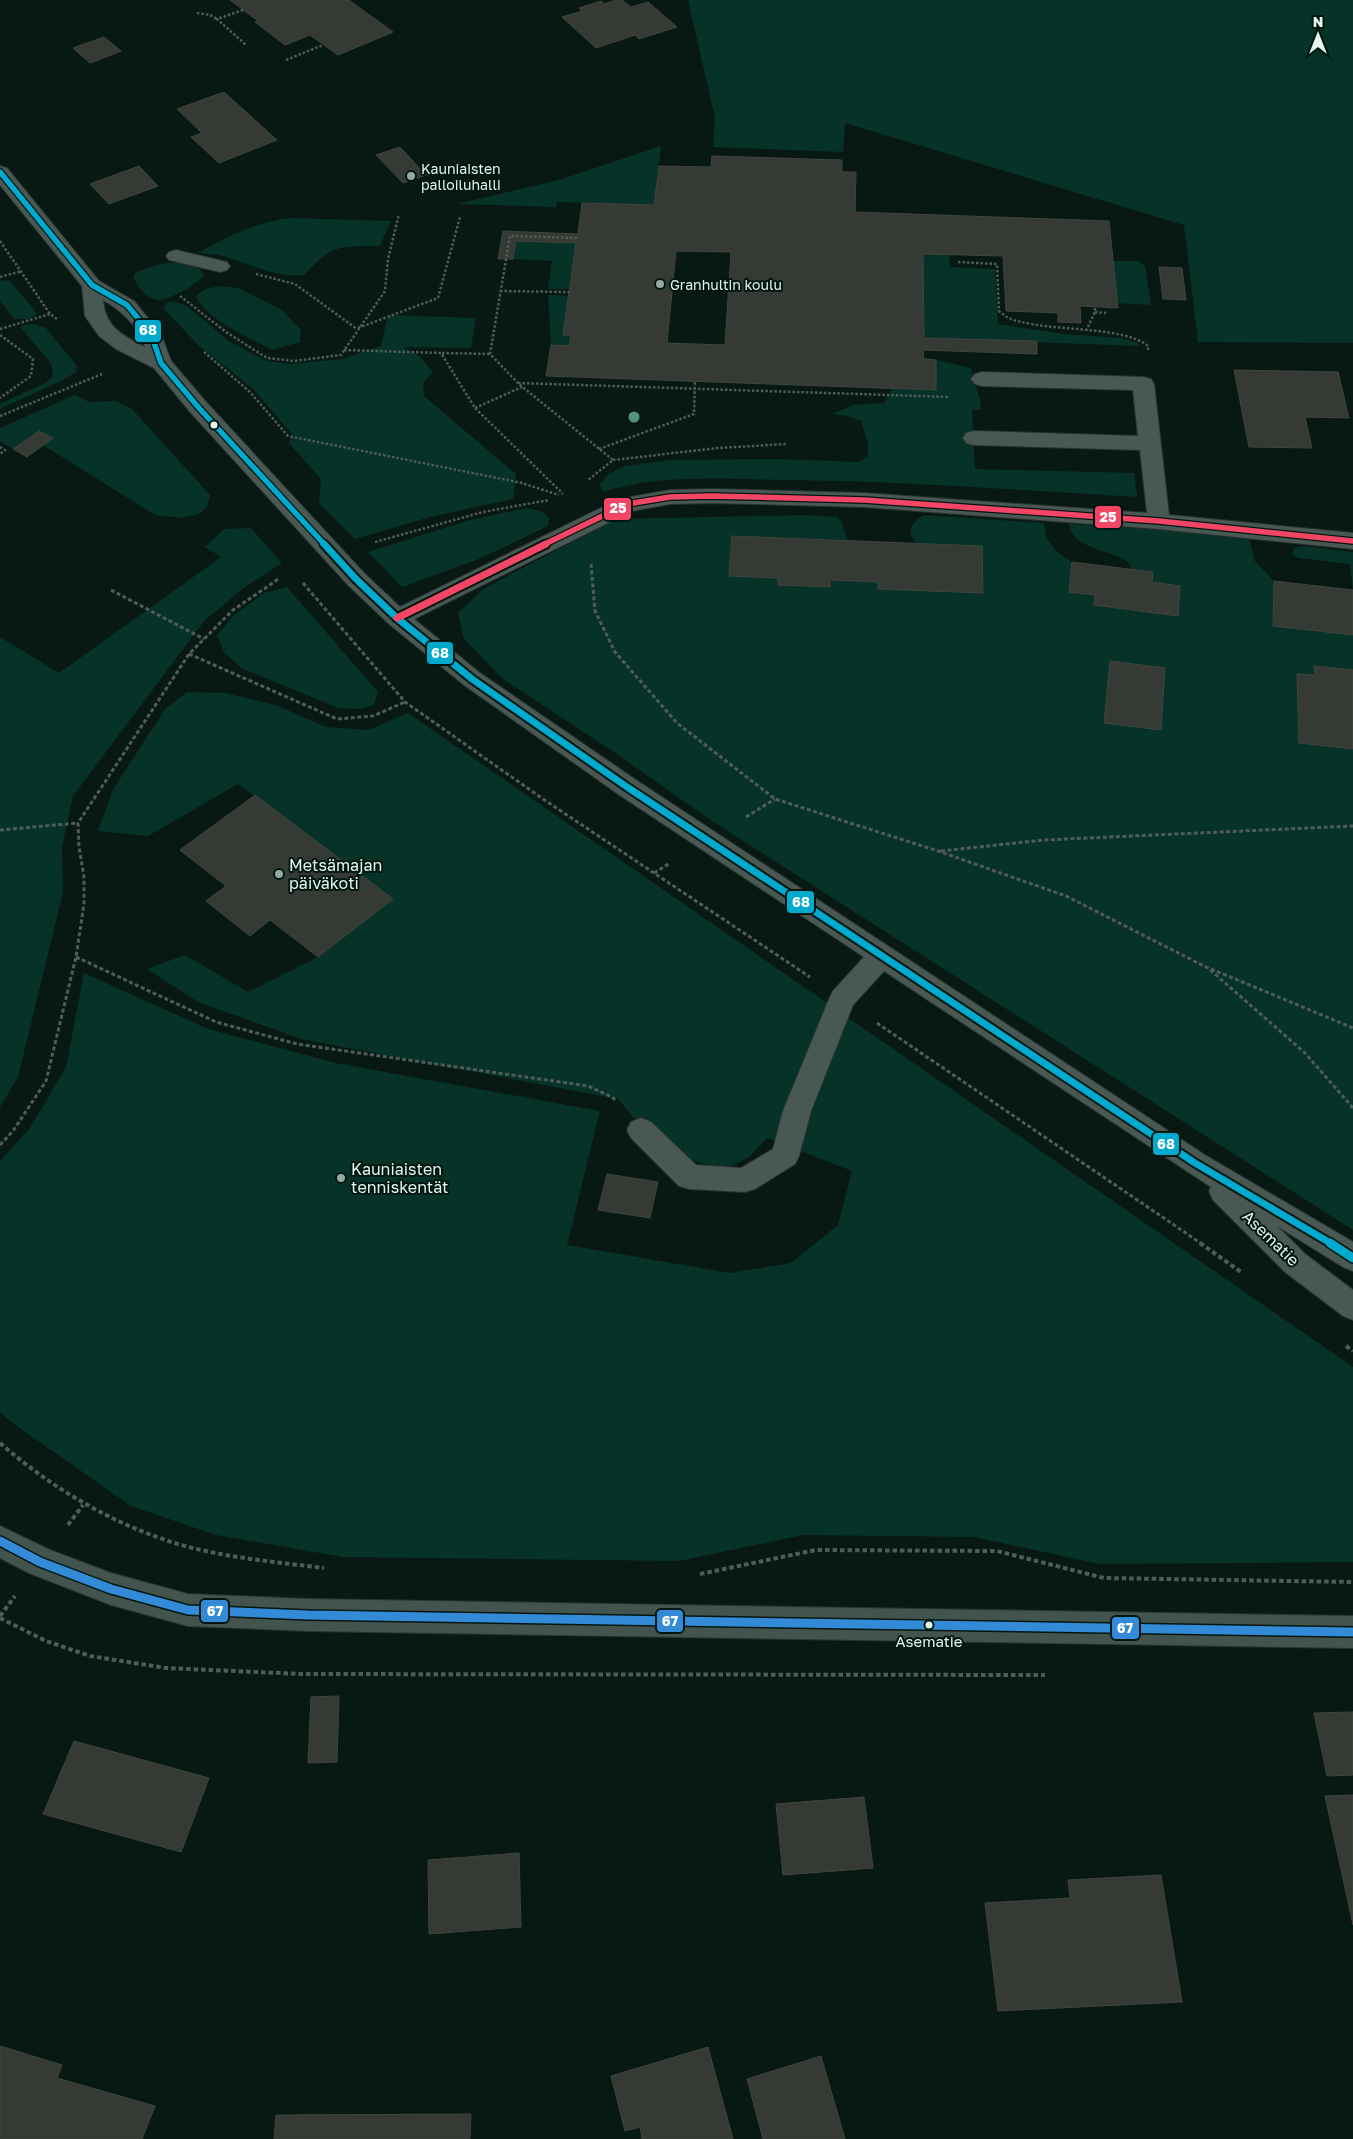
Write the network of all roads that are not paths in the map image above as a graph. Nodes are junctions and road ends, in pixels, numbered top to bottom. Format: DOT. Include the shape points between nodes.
graph roads {
  1 [pos="0,172"];
  2 [pos="176,256"];
  3 [pos="220,266"];
  4 [pos="92,285"];
  5 [pos="161,363"];
  6 [pos="982,379"];
  7 [pos="974,438"];
  8 [pos="1149,443"];
  9 [pos="1159,521"];
  10 [pos="1353,541"];
  11 [pos="397,618"];
  12 [pos="882,956"];
  13 [pos="641,1130"];
  14 [pos="1195,1163"];
  15 [pos="1353,1258"];
  16 [pos="1353,1307"];
  17 [pos="0,1541"];
  18 [pos="1353,1632"];
  1 -- 4 [label="street, Asematie"];
  2 -- 3 [label="street"];
  4 -- 5 [label="street, Asematie" via="127,305 152,334"];
  4 -- 5 [label="street, Asematie" via="95,317 105,330 118,343"];
  5 -- 11 [label="street, Asematie" via="356,580"];
  6 -- 8 [label="street" via="1143,384"];
  7 -- 8 [label="street"];
  8 -- 9 [label="street"];
  9 -- 10 [label="street"];
  9 -- 11 [label="street" via="864,500 670,497 627,504"];
  11 -- 12 [label="street, Asematie" via="472,679"];
  12 -- 13 [label="street" via="842,999 797,1111 785,1156 745,1180 689,1177"];
  12 -- 14 [label="street, Asematie"];
  14 -- 15 [label="street, Asematie"];
  14 -- 16 [label="street, Asematie" via="1295,1263"];
  17 -- 18 [label="main road" via="40,1562 111,1589 188,1610 308,1615"];
}
